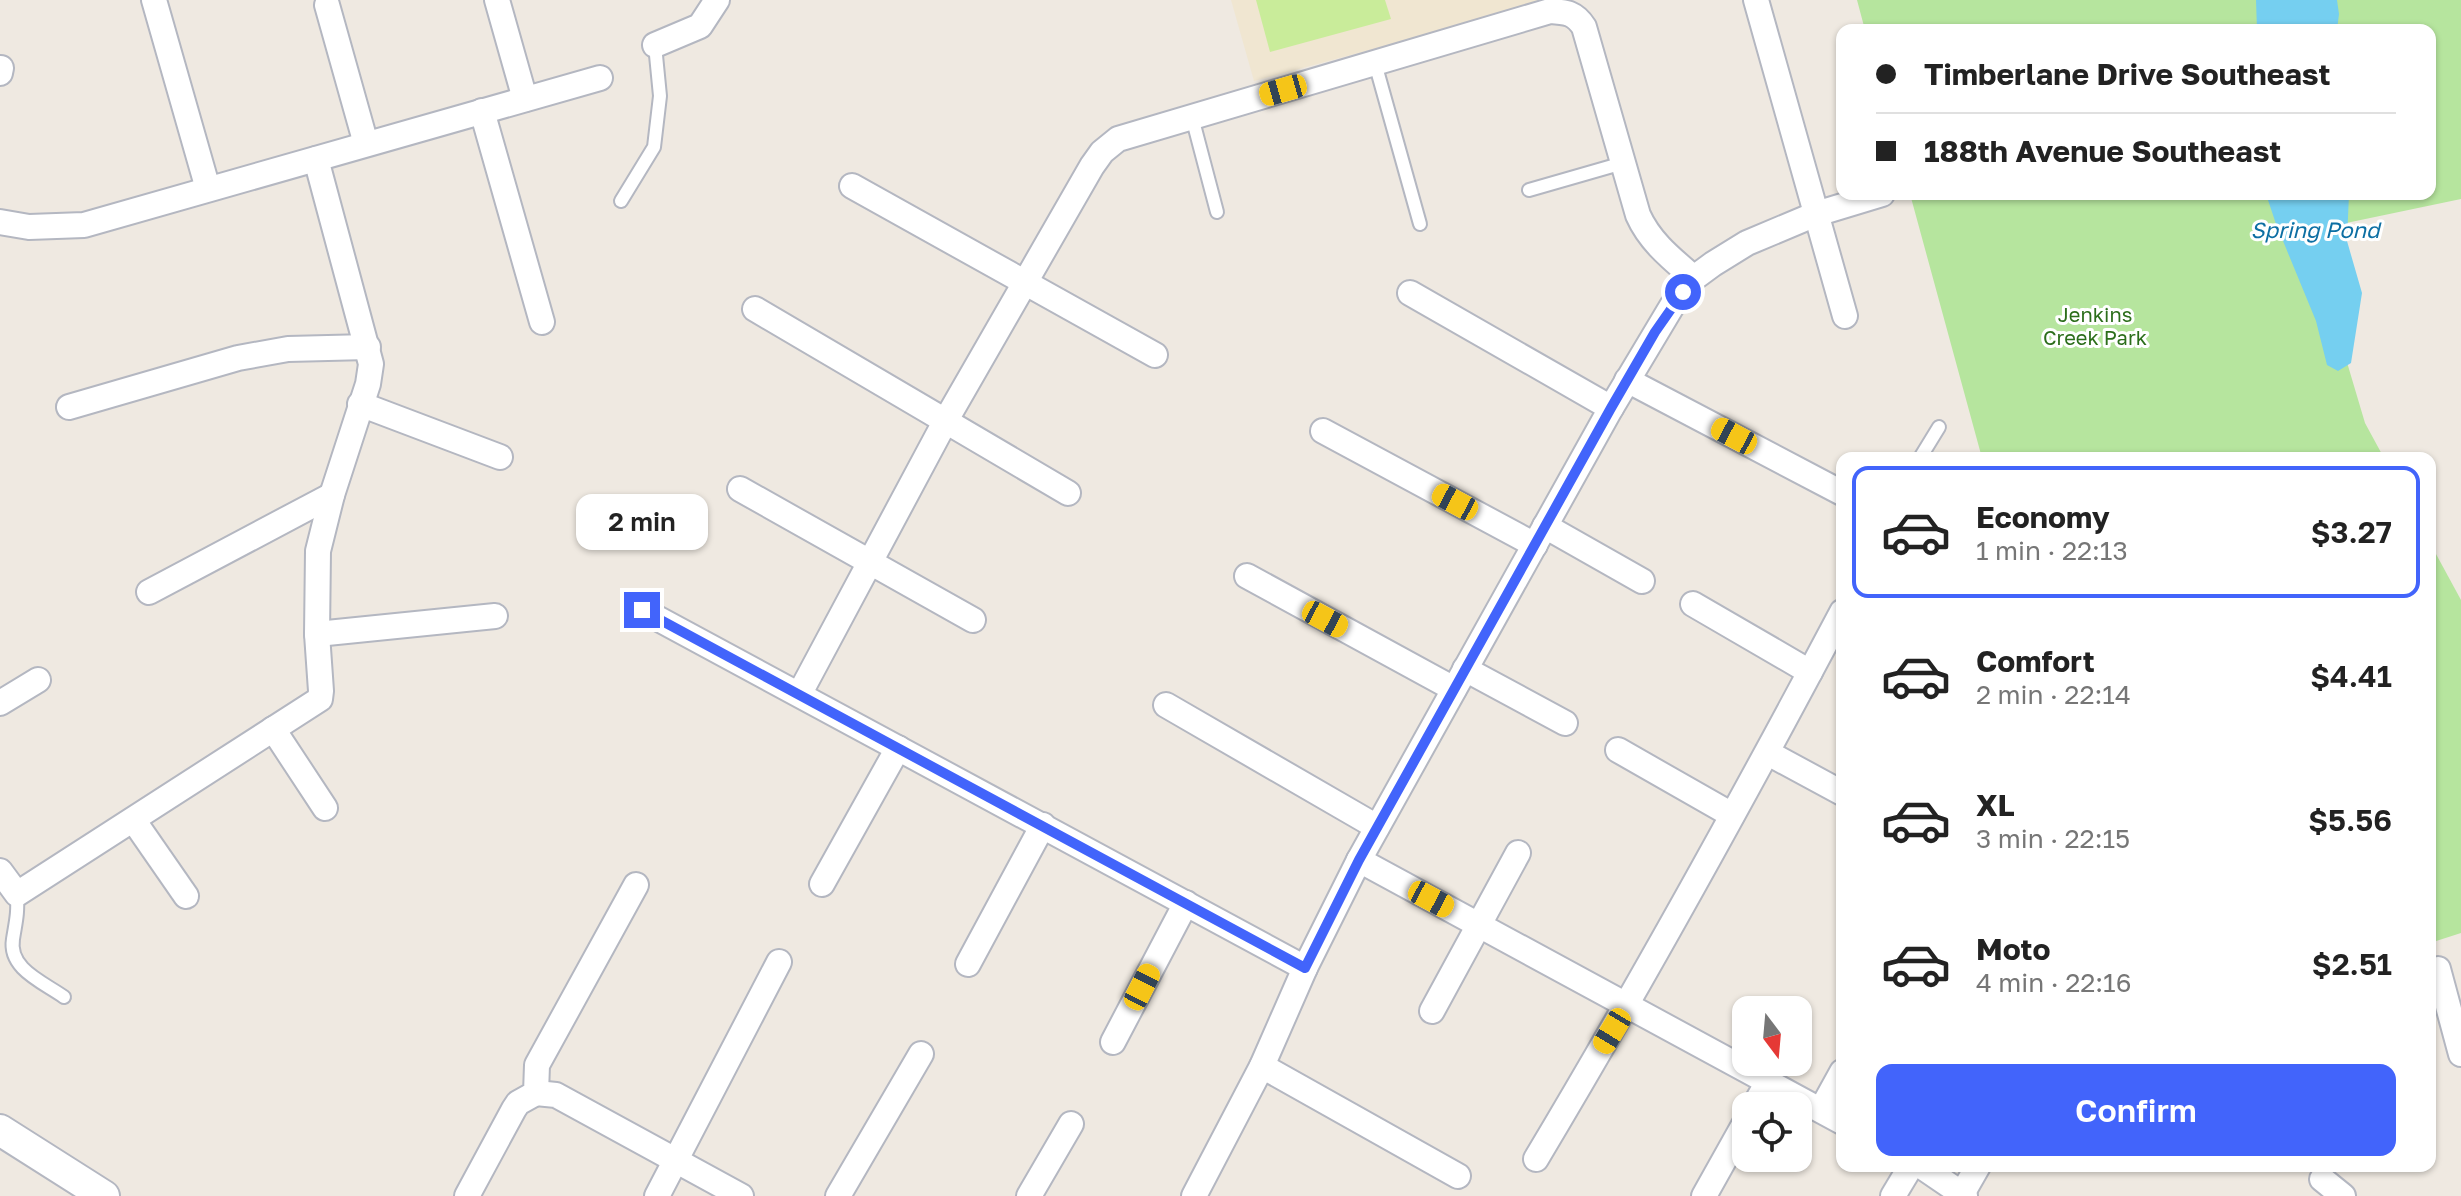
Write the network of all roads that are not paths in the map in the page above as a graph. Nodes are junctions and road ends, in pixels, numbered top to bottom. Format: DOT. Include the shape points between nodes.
graph roads {
  1 [pos="154,0"];
  2 [pos="497,0"];
  3 [pos="717,0"];
  4 [pos="1756,0"];
  5 [pos="327,5"];
  6 [pos="655,45"];
  7 [pos="1375,63"];
  8 [pos="600,78"];
  9 [pos="525,99"];
  10 [pos="482,111"];
  11 [pos="1192,117"];
  12 [pos="366,144"];
  13 [pos="316,159"];
  14 [pos="1623,163"];
  15 [pos="852,186"];
  16 [pos="208,189"];
  17 [pos="1529,190"];
  18 [pos="1862,200"];
  19 [pos="621,201"];
  20 [pos="1217,212"];
  21 [pos="1816,214"];
  22 [pos="0,222"];
  23 [pos="1420,224"];
  24 [pos="1694,278"];
  25 [pos="1026,283"];
  26 [pos="1410,293"];
  27 [pos="755,309"];
  28 [pos="1845,316"];
  29 [pos="542,322"];
  30 [pos="368,347"];
  31 [pos="1155,355"];
  32 [pos="1627,380"];
  33 [pos="360,404"];
  34 [pos="69,407"];
  35 [pos="1611,408"];
  36 [pos="946,420"];
  37 [pos="1939,427"];
  38 [pos="1323,431"];
  39 [pos="1924,452"];
  40 [pos="500,457"];
  41 [pos="740,489"];
  42 [pos="1836,490"];
  43 [pos="1068,493"];
  44 [pos="332,495"];
  45 [pos="1540,536"];
  46 [pos="871,562"];
  47 [pos="1247,576"];
  48 [pos="1642,581"];
  49 [pos="149,592"];
  50 [pos="1693,604"];
  51 [pos="642,610"];
  52 [pos="495,616"];
  53 [pos="973,620"];
  54 [pos="1836,623"];
  55 [pos="317,634"];
  56 [pos="1810,672"];
  57 [pos="1460,679"];
  58 [pos="38,680"];
  59 [pos="800,693"];
  60 [pos="0,703"];
  61 [pos="1166,705"];
  62 [pos="1565,723"];
  63 [pos="273,729"];
  64 [pos="898,748"];
  65 [pos="1618,750"];
  66 [pos="1768,753"];
  67 [pos="1836,790"];
  68 [pos="325,808"];
  69 [pos="1732,815"];
  70 [pos="134,821"];
  71 [pos="1043,825"];
  72 [pos="1377,827"];
  73 [pos="1518,853"];
  74 [pos="1359,860"];
  75 [pos="0,871"];
  76 [pos="822,884"];
  77 [pos="636,885"];
  78 [pos="17,894"];
  79 [pos="186,896"];
  80 [pos="1186,903"];
  81 [pos="1479,925"];
  82 [pos="779,962"];
  83 [pos="968,964"];
  84 [pos="2443,967"];
  85 [pos="1305,968"];
  86 [pos="64,997"];
  87 [pos="1627,1006"];
  88 [pos="1432,1011"];
  89 [pos="1113,1042"];
  90 [pos="921,1054"];
  91 [pos="2461,1054"];
  92 [pos="1262,1066"];
  93 [pos="1768,1082"];
  94 [pos="1762,1092"];
  95 [pos="536,1093"];
  96 [pos="1832,1116"];
  97 [pos="1071,1124"];
  98 [pos="0,1130"];
  99 [pos="1732,1146"];
  100 [pos="1536,1159"];
  101 [pos="675,1160"];
  102 [pos="1907,1172"];
  103 [pos="1930,1172"];
  104 [pos="1975,1172"];
  105 [pos="1458,1176"];
  106 [pos="2322,1179"];
  107 [pos="1963,1195"];
  108 [pos="104,1196"];
  109 [pos="467,1196"];
  110 [pos="657,1196"];
  111 [pos="741,1196"];
  112 [pos="838,1196"];
  113 [pos="1029,1196"];
  114 [pos="1194,1196"];
  115 [pos="1704,1196"];
  116 [pos="1893,1196"];
  117 [pos="2343,1196"];
  1 -- 16 [label="street"];
  2 -- 9 [label="street"];
  3 -- 6 [label="street" via="700,26"];
  4 -- 21 [label="street"];
  5 -- 12 [label="street"];
  6 -- 19 [label="lane" via="660,96 654,147"];
  7 -- 11 [label="street"];
  7 -- 14 [label="street" via="1550,11 1567,12 1584,27"];
  7 -- 23 [label="lane"];
  8 -- 9 [label="street"];
  9 -- 10 [label="street"];
  10 -- 12 [label="street"];
  10 -- 29 [label="street"];
  11 -- 20 [label="lane"];
  11 -- 25 [label="street" via="1118,139 1102,152"];
  12 -- 13 [label="street"];
  13 -- 16 [label="street"];
  13 -- 30 [label="street"];
  14 -- 17 [label="lane"];
  14 -- 24 [label="street" via="1645,231"];
  15 -- 25 [label="street"];
  16 -- 22 [label="street" via="84,225"];
  18 -- 21 [label="street"];
  21 -- 24 [label="street" via="1747,243"];
  21 -- 28 [label="street"];
  24 -- 32 [label="street"];
  25 -- 31 [label="street"];
  25 -- 36 [label="street"];
  26 -- 35 [label="street"];
  27 -- 36 [label="street"];
  30 -- 33 [label="street" via="371,364"];
  30 -- 34 [label="street" via="288,349 238,358"];
  32 -- 35 [label="street"];
  32 -- 42 [label="street"];
  33 -- 40 [label="street"];
  33 -- 44 [label="street"];
  35 -- 45 [label="street"];
  36 -- 43 [label="street"];
  36 -- 46 [label="street"];
  37 -- 39 [label="lane"];
  38 -- 45 [label="street"];
  41 -- 46 [label="street"];
  44 -- 49 [label="street"];
  44 -- 55 [label="street" via="318,551"];
  45 -- 48 [label="street"];
  45 -- 57 [label="street"];
  46 -- 53 [label="street"];
  46 -- 59 [label="street"];
  47 -- 57 [label="street"];
  50 -- 56 [label="street"];
  51 -- 59 [label="street"];
  52 -- 55 [label="street"];
  54 -- 56 [label="street"];
  55 -- 63 [label="street" via="320,699"];
  56 -- 66 [label="street"];
  57 -- 62 [label="street"];
  57 -- 72 [label="street"];
  58 -- 60 [label="street"];
  59 -- 64 [label="street"];
  61 -- 72 [label="street"];
  63 -- 68 [label="street"];
  63 -- 70 [label="street"];
  64 -- 71 [label="street"];
  64 -- 76 [label="street"];
  65 -- 69 [label="street"];
  66 -- 67 [label="street"];
  66 -- 69 [label="street"];
  69 -- 87 [label="street"];
  70 -- 78 [label="street"];
  70 -- 79 [label="street"];
  71 -- 80 [label="street"];
  71 -- 83 [label="street"];
  72 -- 74 [label="street"];
  73 -- 81 [label="street"];
  74 -- 81 [label="street"];
  74 -- 85 [label="street"];
  75 -- 78 [label="street"];
  77 -- 95 [label="street" via="537,1065"];
  78 -- 86 [label="lane" via="13,956"];
  80 -- 85 [label="street"];
  80 -- 89 [label="street"];
  81 -- 87 [label="street"];
  81 -- 88 [label="street"];
  82 -- 101 [label="street"];
  84 -- 91 [label="street"];
  85 -- 92 [label="street"];
  87 -- 93 [label="street"];
  87 -- 100 [label="street"];
  90 -- 112 [label="street"];
  92 -- 105 [label="street"];
  92 -- 114 [label="street"];
  93 -- 94 [label="street"];
  93 -- 96 [label="street"];
  95 -- 101 [label="street" via="556,1095"];
  95 -- 109 [label="street" via="518,1103"];
  97 -- 113 [label="street"];
  98 -- 108 [label="street"];
  99 -- 115 [label="street"];
  101 -- 110 [label="street"];
  101 -- 111 [label="street"];
  102 -- 116 [label="street"];
  103 -- 107 [label="street"];
  104 -- 107 [label="street"];
  106 -- 117 [label="street"];
}
